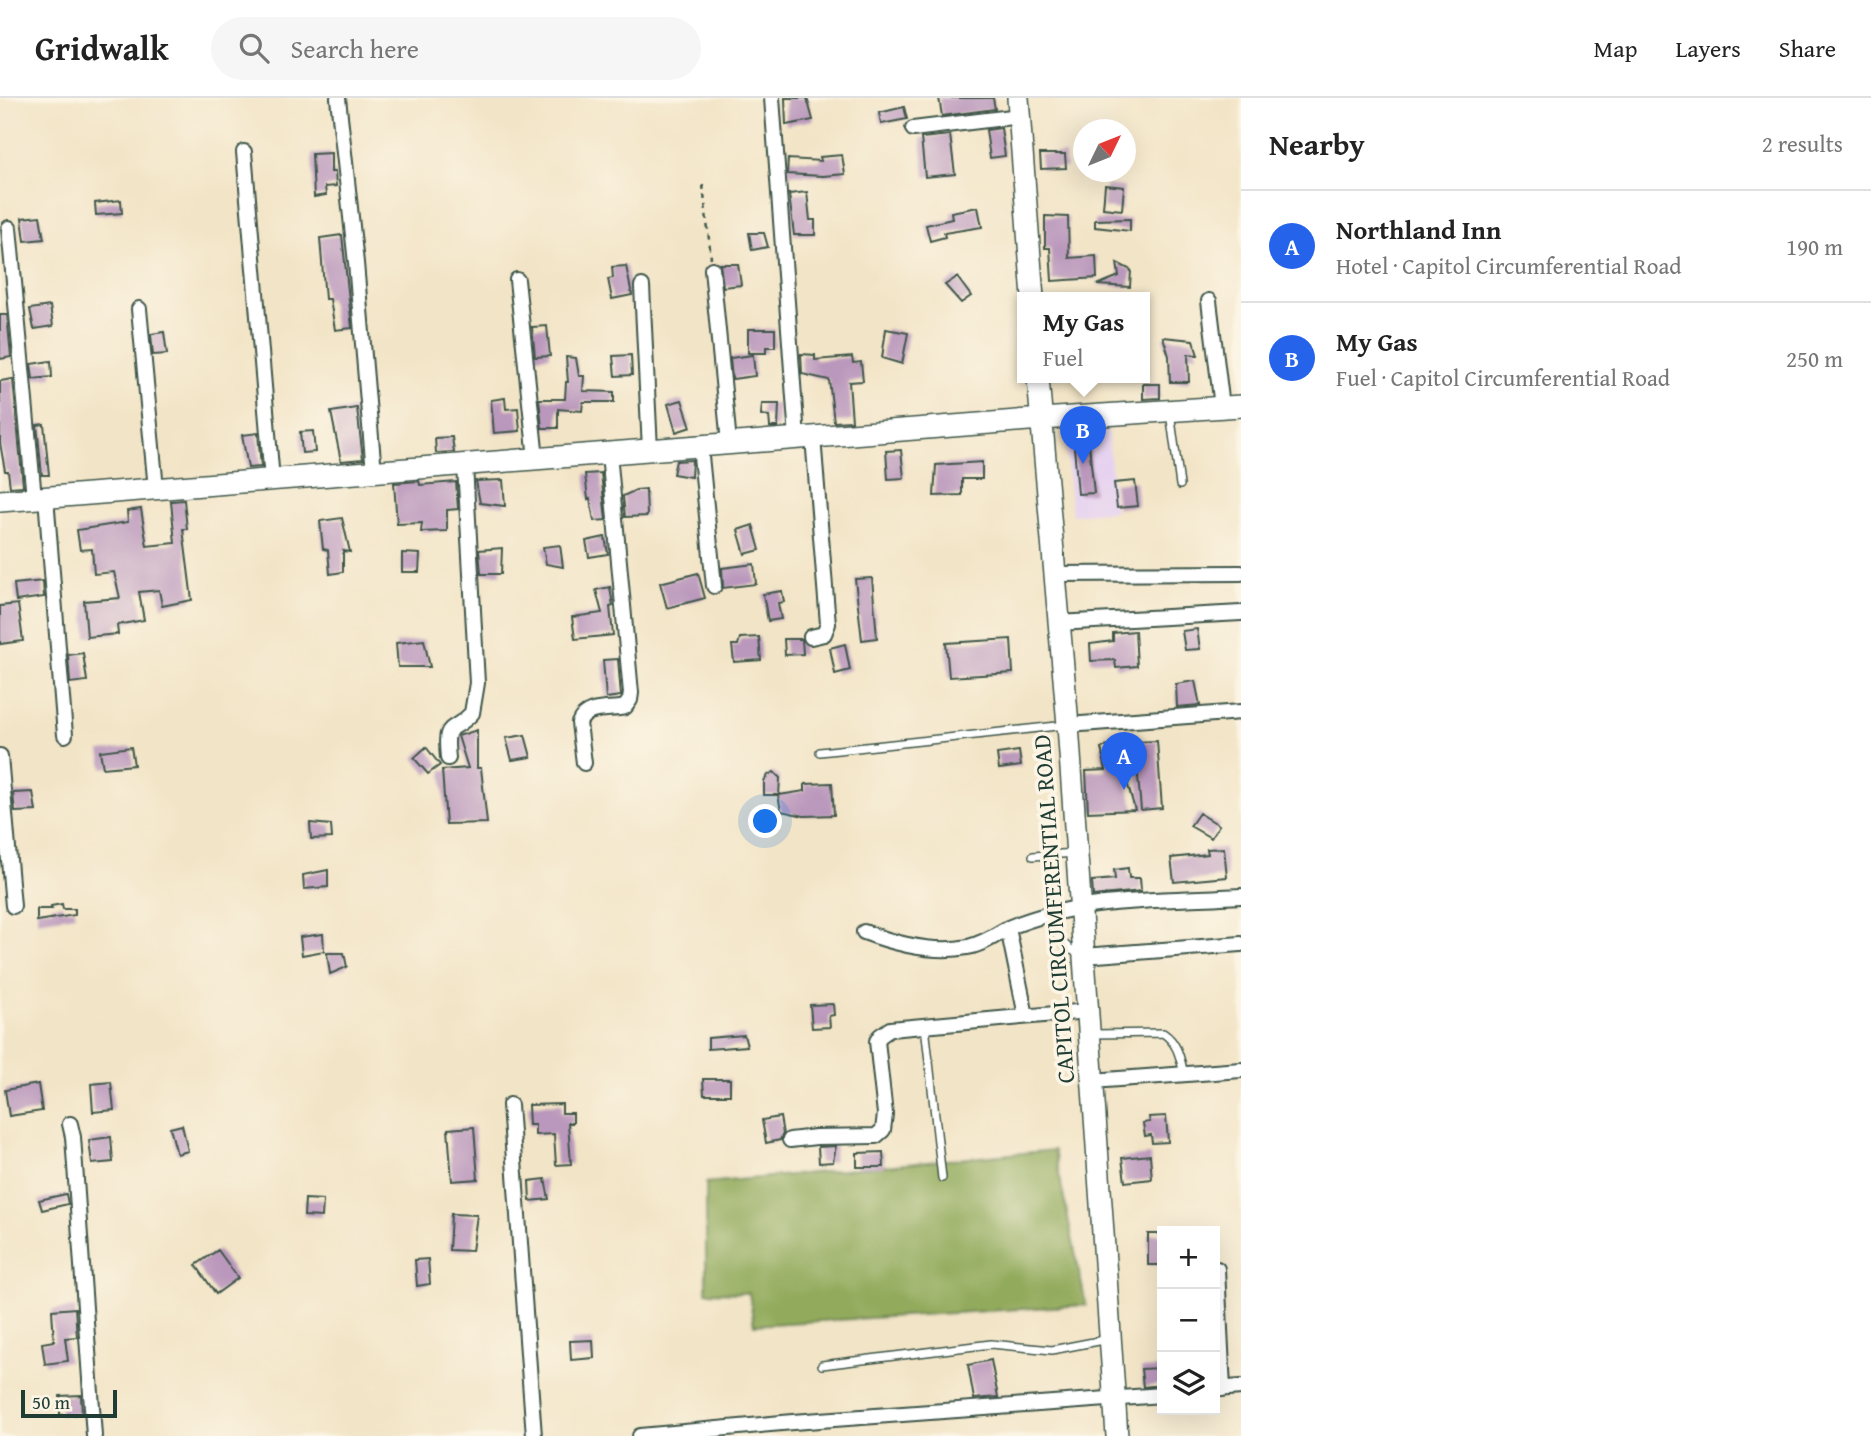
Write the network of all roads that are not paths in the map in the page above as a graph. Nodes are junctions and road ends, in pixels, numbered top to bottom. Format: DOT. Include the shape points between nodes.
graph roads {
  1 [pos="338,98"];
  2 [pos="772,98"];
  3 [pos="1019,107"];
  4 [pos="913,128"];
  5 [pos="244,152"];
  6 [pos="9,228"];
  7 [pos="712,269"];
  8 [pos="517,280"];
  9 [pos="642,286"];
  10 [pos="1032,292"];
  11 [pos="1209,300"];
  12 [pos="139,309"];
  13 [pos="1038,383"];
  14 [pos="1231,407"];
  15 [pos="1170,411"];
  16 [pos="1041,419"];
  17 [pos="805,437"];
  18 [pos="729,443"];
  19 [pos="700,446"];
  20 [pos="650,450"];
  21 [pos="609,453"];
  22 [pos="536,459"];
  23 [pos="464,465"];
  24 [pos="374,472"];
  25 [pos="272,480"];
  26 [pos="1180,485"];
  27 [pos="156,489"];
  28 [pos="40,498"];
  29 [pos="0,501"];
  30 [pos="1241,573"];
  31 [pos="1054,574"];
  32 [pos="714,586"];
  33 [pos="1241,613"];
  34 [pos="1057,623"];
  35 [pos="811,637"];
  36 [pos="1241,712"];
  37 [pos="1068,725"];
  38 [pos="65,735"];
  39 [pos="820,752"];
  40 [pos="0,756"];
  41 [pos="448,758"];
  42 [pos="584,763"];
  43 [pos="1077,853"];
  44 [pos="1034,856"];
  45 [pos="1241,896"];
  46 [pos="13,906"];
  47 [pos="1080,907"];
  48 [pos="1048,914"];
  49 [pos="1008,928"];
  50 [pos="864,932"];
  51 [pos="1241,944"];
  52 [pos="1084,956"];
  53 [pos="1088,1011"];
  54 [pos="1026,1016"];
  55 [pos="925,1025"];
  56 [pos="1089,1034"];
  57 [pos="1241,1070"];
  58 [pos="1184,1074"];
  59 [pos="1093,1081"];
  60 [pos="510,1105"];
  61 [pos="71,1124"];
  62 [pos="790,1140"];
  63 [pos="942,1178"];
  64 [pos="1217,1289"];
  65 [pos="1110,1339"];
  66 [pos="1218,1352"];
  67 [pos="822,1365"];
  68 [pos="1241,1387"];
  69 [pos="1220,1389"];
  70 [pos="1157,1395"];
  71 [pos="1114,1399"];
  72 [pos="94,1436"];
  73 [pos="534,1436"];
  74 [pos="640,1436"];
  75 [pos="1117,1436"];
  1 -- 24 [label="street"];
  2 -- 17 [label="street"];
  3 -- 4 [label="street"];
  3 -- 10 [label="main road"];
  5 -- 25 [label="street"];
  6 -- 28 [label="street"];
  7 -- 18 [label="street"];
  8 -- 22 [label="street"];
  9 -- 20 [label="street"];
  11 -- 14 [label="street"];
  12 -- 27 [label="street"];
  13 -- 16 [label="main road, CAPITOL CIRCUMFERENTIAL ROAD"];
  14 -- 15 [label="main road"];
  15 -- 16 [label="main road"];
  15 -- 26 [label="lane"];
  16 -- 17 [label="main road"];
  16 -- 31 [label="main road, CAPITOL CIRCUMFERENTIAL ROAD"];
  17 -- 18 [label="main road"];
  17 -- 35 [label="street" via="828,624 824,634"];
  18 -- 19 [label="main road"];
  19 -- 20 [label="main road"];
  19 -- 32 [label="street"];
  20 -- 21 [label="main road"];
  21 -- 22 [label="main road"];
  21 -- 42 [label="street" via="631,700 625,707 588,712 580,718"];
  22 -- 23 [label="main road"];
  23 -- 24 [label="main road"];
  23 -- 41 [label="street" via="477,683 472,713 448,730"];
  24 -- 25 [label="main road"];
  25 -- 27 [label="main road"];
  27 -- 28 [label="main road"];
  28 -- 29 [label="main road"];
  28 -- 38 [label="street"];
  30 -- 31 [label="street"];
  31 -- 34 [label="main road, CAPITOL CIRCUMFERENTIAL ROAD"];
  33 -- 34 [label="street"];
  34 -- 37 [label="main road, CAPITOL CIRCUMFERENTIAL ROAD"];
  36 -- 37 [label="street"];
  37 -- 39 [label="lane"];
  37 -- 43 [label="main road, CAPITOL CIRCUMFERENTIAL ROAD"];
  40 -- 46 [label="street"];
  43 -- 44 [label="lane"];
  43 -- 47 [label="main road, CAPITOL CIRCUMFERENTIAL ROAD"];
  45 -- 47 [label="street"];
  47 -- 48 [label="street"];
  47 -- 52 [label="main road, CAPITOL CIRCUMFERENTIAL ROAD"];
  48 -- 49 [label="street"];
  48 -- 52 [label="lane" via="1059,940"];
  49 -- 50 [label="street" via="969,947 951,948 916,947"];
  49 -- 54 [label="street"];
  51 -- 52 [label="street"];
  52 -- 53 [label="main road, CAPITOL CIRCUMFERENTIAL ROAD"];
  53 -- 54 [label="street"];
  53 -- 56 [label="main road, CAPITOL CIRCUMFERENTIAL ROAD"];
  54 -- 55 [label="street"];
  55 -- 62 [label="street" via="890,1028 877,1041 885,1114 880,1133"];
  55 -- 63 [label="lane"];
  56 -- 58 [label="lane" via="1163,1033 1177,1047"];
  56 -- 59 [label="main road, CAPITOL CIRCUMFERENTIAL ROAD"];
  57 -- 58 [label="street"];
  58 -- 59 [label="street"];
  59 -- 65 [label="main road, CAPITOL CIRCUMFERENTIAL ROAD"];
  60 -- 73 [label="street"];
  61 -- 72 [label="street"];
  64 -- 66 [label="street"];
  65 -- 67 [label="lane" via="1052,1350 990,1344"];
  65 -- 71 [label="main road, CAPITOL CIRCUMFERENTIAL ROAD"];
  68 -- 69 [label="street"];
  70 -- 71 [label="street"];
  71 -- 74 [label="street"];
  71 -- 75 [label="main road, CAPITOL CIRCUMFERENTIAL ROAD"];
}
